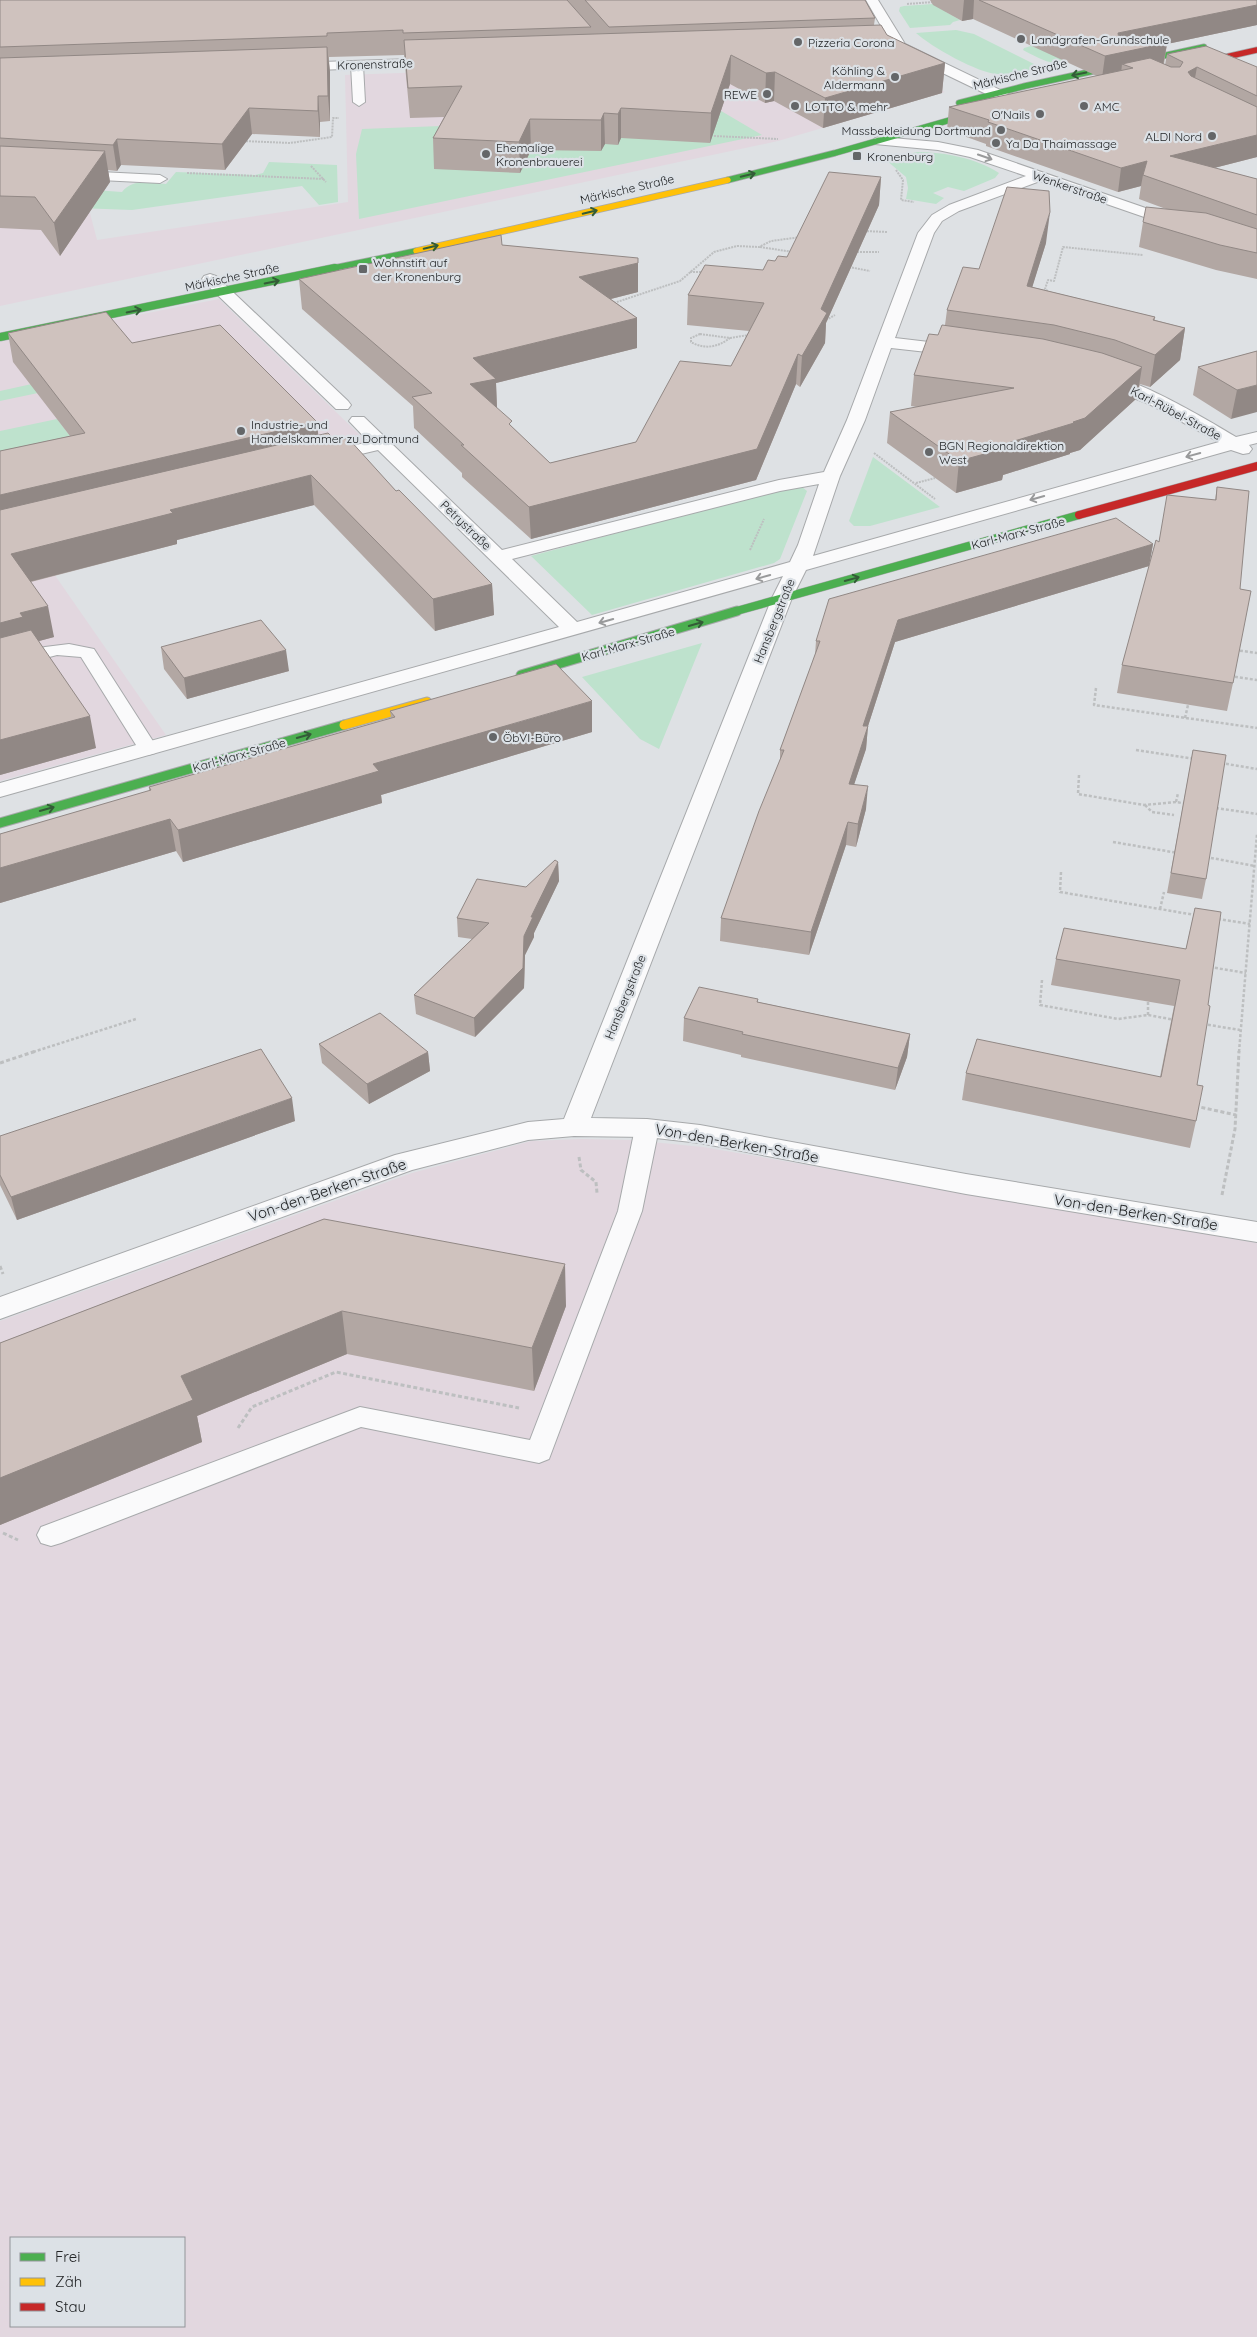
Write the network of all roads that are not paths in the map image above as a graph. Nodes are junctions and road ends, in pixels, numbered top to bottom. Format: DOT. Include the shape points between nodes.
graph roads {
  1 [pos="872,0"];
  2 [pos="1216,44"];
  3 [pos="900,47"];
  4 [pos="884,48"];
  5 [pos="1257,50"];
  6 [pos="1257,57"];
  7 [pos="1211,61"];
  8 [pos="453,62"];
  9 [pos="357,65"];
  10 [pos="1183,66"];
  11 [pos="282,68"];
  12 [pos="994,93"];
  13 [pos="359,102"];
  14 [pos="1020,102"];
  15 [pos="950,106"];
  16 [pos="880,142"];
  17 [pos="0,171"];
  18 [pos="1038,177"];
  19 [pos="160,179"];
  20 [pos="1193,228"];
  21 [pos="214,282"];
  22 [pos="0,337"];
  23 [pos="885,342"];
  24 [pos="980,354"];
  25 [pos="1091,375"];
  26 [pos="342,405"];
  27 [pos="358,421"];
  28 [pos="1257,437"];
  29 [pos="382,444"];
  30 [pos="1234,444"];
  31 [pos="1257,457"];
  32 [pos="306,462"];
  33 [pos="1257,466"];
  34 [pos="831,476"];
  35 [pos="498,557"];
  36 [pos="796,567"];
  37 [pos="782,598"];
  38 [pos="574,630"];
  39 [pos="0,665"];
  40 [pos="507,679"];
  41 [pos="442,697"];
  42 [pos="148,749"];
  43 [pos="0,790"];
  44 [pos="0,823"];
  45 [pos="574,1127"];
  46 [pos="647,1128"];
  47 [pos="1257,1232"];
  48 [pos="0,1308"];
  49 [pos="51,1535"];
  1 -- 3 [label="street"];
  2 -- 12 [label="main road, Märkische Straße, one-way"];
  3 -- 4 [label="street"];
  3 -- 12 [label="street"];
  5 -- 7 [label="main road"];
  6 -- 7 [label="main road"];
  7 -- 10 [label="main road"];
  8 -- 9 [label="street, Kronenstraße"];
  9 -- 11 [label="street, Kronenstraße" via="344,62"];
  9 -- 13 [label="lane"];
  12 -- 14 [label="street"];
  12 -- 15 [label="main road, Märkische Straße"];
  14 -- 16 [label="main road, Märkische Straße"];
  16 -- 18 [label="street, Wenkerstraße, one-way" via="938,146 973,153"];
  21 -- 16 [label="main road, Märkische Straße, one-way" via="595,210"];
  17 -- 19 [label="street"];
  18 -- 20 [label="street, Wenkerstraße"];
  18 -- 23 [label="street, Hansbergstraße" via="954,208 937,218 926,233"];
  22 -- 21 [label="main road, Märkische Straße, one-way"];
  21 -- 26 [label="street"];
  23 -- 24 [label="street"];
  23 -- 34 [label="street, Hansbergstraße"];
  25 -- 30 [label="street, Karl-Rübel-Straße" via="1158,400"];
  27 -- 29 [label="street, Petrystraße"];
  28 -- 30 [label="street, Karl-Marx-Straße"];
  29 -- 32 [label="street"];
  29 -- 35 [label="street, Petrystraße"];
  30 -- 31 [label="street, Karl-Rübel-Straße"];
  30 -- 36 [label="street, Karl-Marx-Straße, one-way"];
  37 -- 33 [label="main road, Karl-Marx-Straße, one-way"];
  34 -- 35 [label="street" via="779,486"];
  34 -- 36 [label="street, Hansbergstraße" via="808,545"];
  35 -- 38 [label="street, Petrystraße"];
  36 -- 37 [label="street, Hansbergstraße"];
  36 -- 38 [label="street, Karl-Marx-Straße, one-way"];
  40 -- 37 [label="main road, Karl-Marx-Straße, one-way"];
  37 -- 45 [label="street, Hansbergstraße"];
  38 -- 42 [label="street, Karl-Marx-Straße"];
  39 -- 42 [label="lane" via="58,650 79,648 88,653"];
  44 -- 41 [label="main road, Karl-Marx-Straße, one-way"];
  42 -- 43 [label="street, Karl-Marx-Straße"];
  45 -- 46 [label="street, Von-den-Berken-Straße"];
  45 -- 48 [label="street, Von-den-Berken-Straße" via="528,1131 405,1162"];
  46 -- 47 [label="street, Von-den-Berken-Straße" via="700,1134 966,1184"];
  46 -- 49 [label="lane" via="630,1211 539,1452 360,1417"];
}
